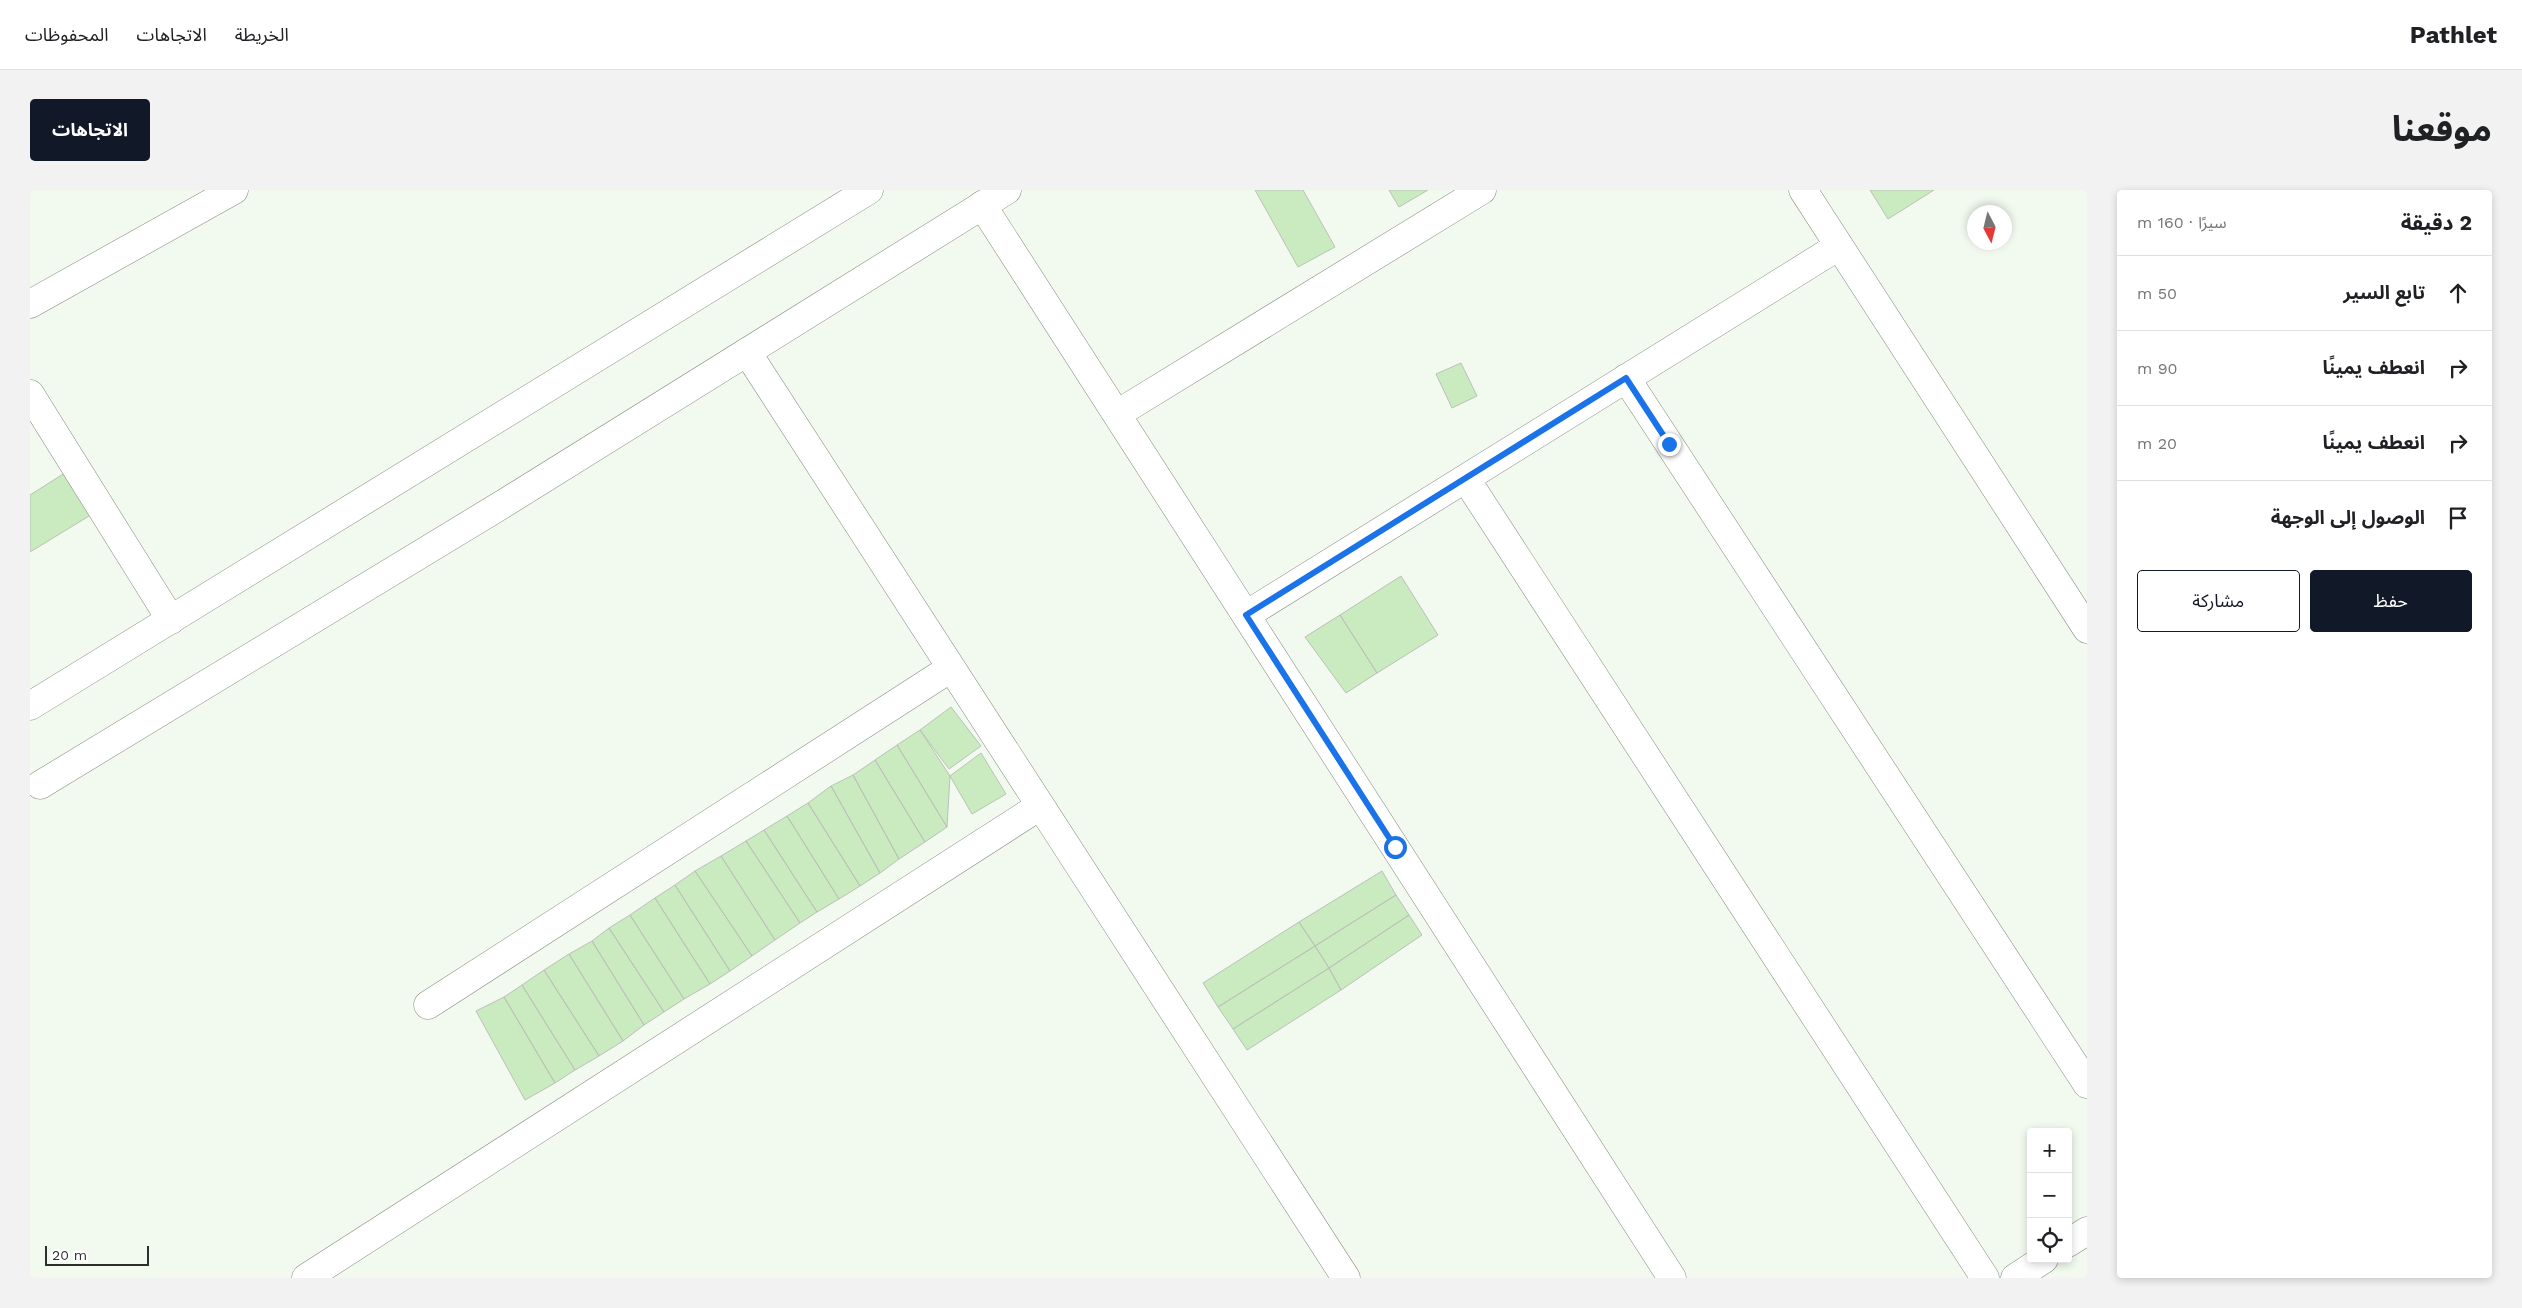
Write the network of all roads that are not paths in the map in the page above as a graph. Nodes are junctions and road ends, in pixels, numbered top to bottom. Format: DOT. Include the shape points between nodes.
graph roads {
  1 [pos="234,190"];
  2 [pos="869,190"];
  3 [pos="1007,190"];
  4 [pos="1482,190"];
  5 [pos="1803,190"];
  6 [pos="982,205"];
  7 [pos="1839,246"];
  8 [pos="30,304"];
  9 [pos="746,352"];
  10 [pos="1626,378"];
  11 [pos="30,394"];
  12 [pos="1117,414"];
  13 [pos="1466,479"];
  14 [pos="1246,615"];
  15 [pos="171,620"];
  16 [pos="2087,629"];
  17 [pos="951,668"];
  18 [pos="30,706"];
  19 [pos="40,785"];
  20 [pos="1040,806"];
  21 [pos="428,1005"];
  22 [pos="2087,1084"];
  23 [pos="2087,1231"];
  24 [pos="2072,1240"];
  25 [pos="2038,1263"];
  26 [pos="306,1278"];
  27 [pos="1346,1278"];
  28 [pos="1672,1278"];
  29 [pos="1985,1278"];
  30 [pos="2015,1278"];
  1 -- 8 [label="street"];
  2 -- 15 [label="street"];
  3 -- 6 [label="street"];
  4 -- 12 [label="street"];
  5 -- 7 [label="street"];
  6 -- 9 [label="street"];
  6 -- 12 [label="street"];
  7 -- 10 [label="street"];
  7 -- 16 [label="street"];
  9 -- 17 [label="street"];
  9 -- 19 [label="street" via="503,504"];
  10 -- 13 [label="street"];
  10 -- 22 [label="street"];
  11 -- 15 [label="street"];
  12 -- 14 [label="street"];
  13 -- 14 [label="street"];
  13 -- 29 [label="street"];
  14 -- 28 [label="street"];
  15 -- 18 [label="street"];
  17 -- 20 [label="street"];
  17 -- 21 [label="street"];
  20 -- 26 [label="street"];
  20 -- 27 [label="street"];
  23 -- 24 [label="street"];
  25 -- 30 [label="street"];
}
